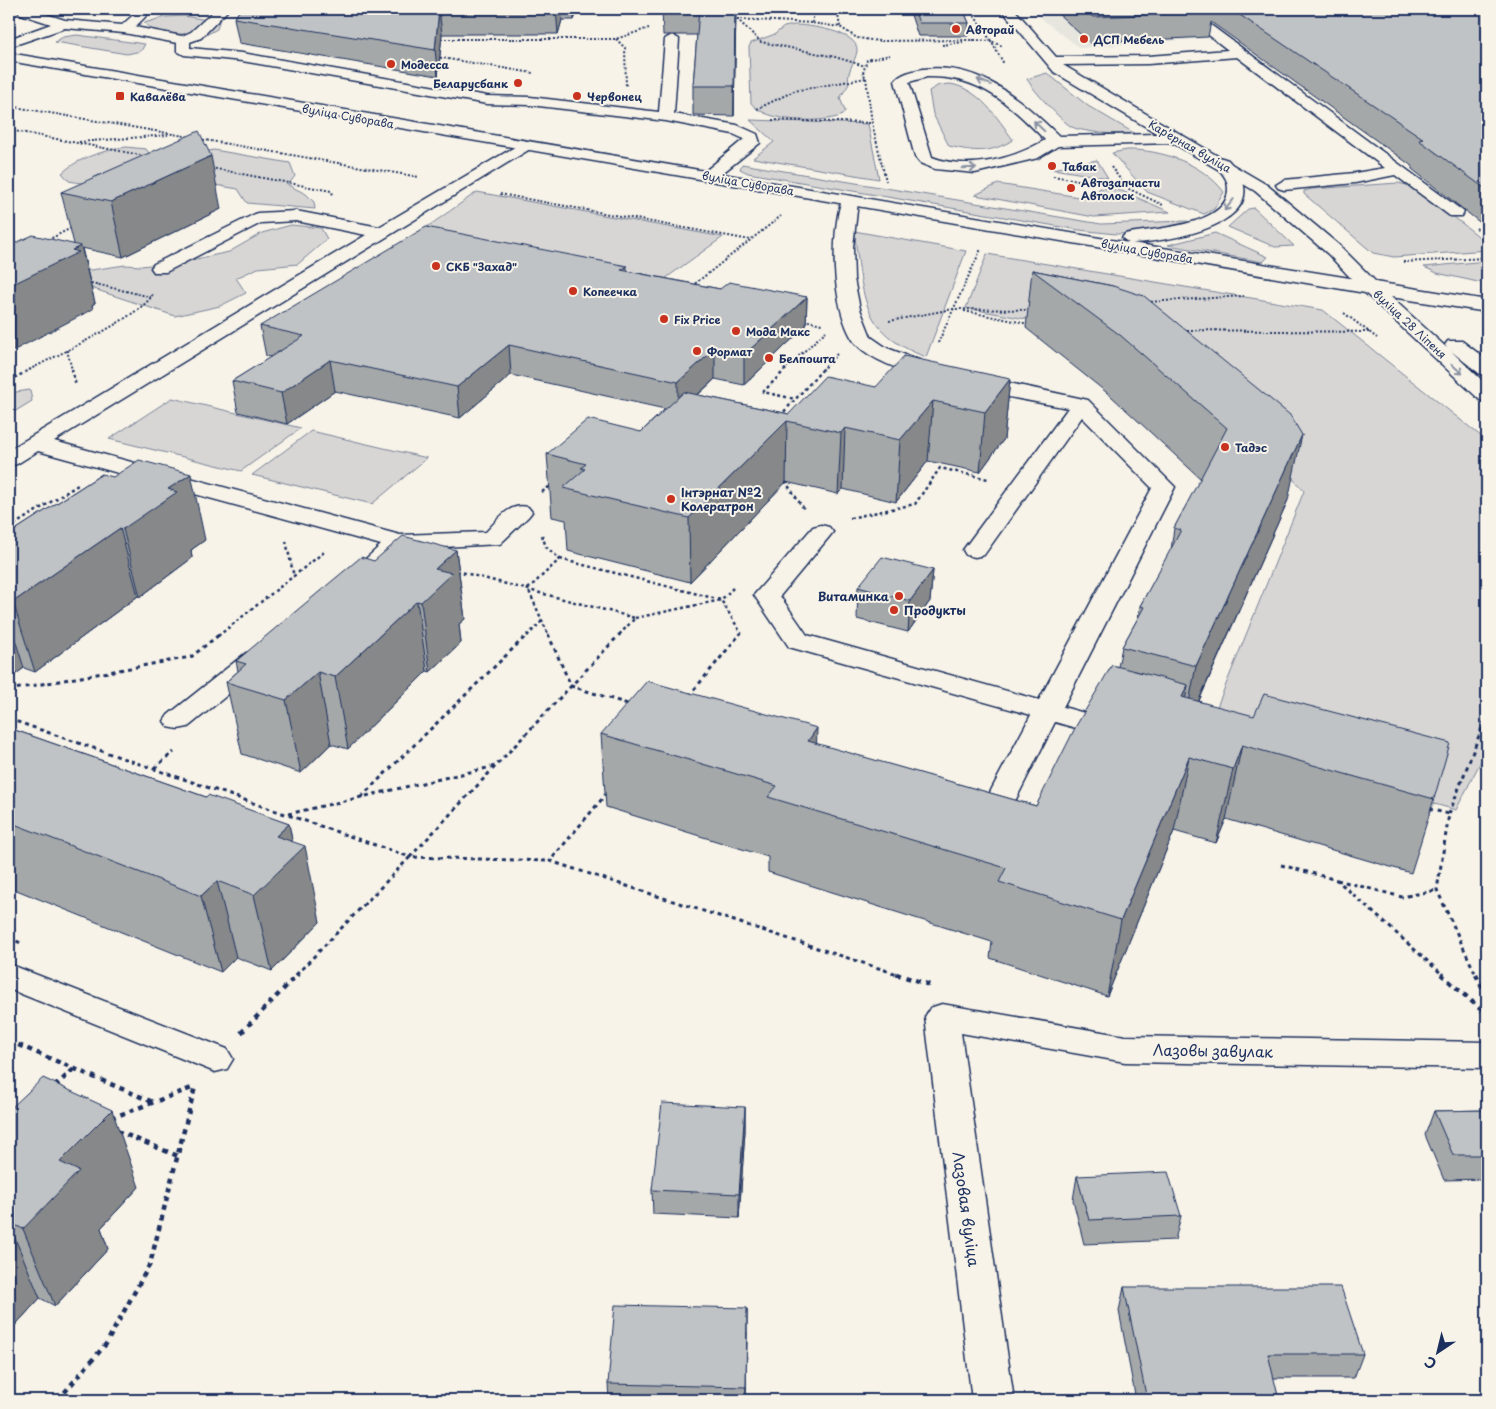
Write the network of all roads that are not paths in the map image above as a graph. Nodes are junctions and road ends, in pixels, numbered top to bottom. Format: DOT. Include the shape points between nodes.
graph roads {
  1 [pos="24,9"];
  2 [pos="147,9"];
  3 [pos="222,9"];
  4 [pos="1007,9"];
  5 [pos="1181,9"];
  6 [pos="64,24"];
  7 [pos="126,29"];
  8 [pos="672,38"];
  9 [pos="183,40"];
  10 [pos="9,43"];
  11 [pos="1241,53"];
  12 [pos="9,57"];
  13 [pos="1052,61"];
  14 [pos="666,117"];
  15 [pos="1175,138"];
  16 [pos="1055,141"];
  17 [pos="526,146"];
  18 [pos="1222,163"];
  19 [pos="1398,170"];
  20 [pos="709,176"];
  21 [pos="1284,185"];
  22 [pos="850,201"];
  23 [pos="1456,212"];
  24 [pos="1027,230"];
  25 [pos="379,232"];
  26 [pos="160,268"];
  27 [pos="1371,288"];
  28 [pos="1487,306"];
  29 [pos="1487,370"];
  30 [pos="1487,396"];
  31 [pos="1081,404"];
  32 [pos="36,443"];
  33 [pos="9,459"];
  34 [pos="520,512"];
  35 [pos="814,523"];
  36 [pos="399,542"];
  37 [pos="975,550"];
  38 [pos="356,577"];
  39 [pos="271,646"];
  40 [pos="1047,711"];
  41 [pos="178,721"];
  42 [pos="1138,737"];
  43 [pos="993,815"];
  44 [pos="9,976"];
  45 [pos="939,1002"];
  46 [pos="1487,1055"];
  47 [pos="215,1059"];
  48 [pos="993,1400"];
  1 -- 6 [label="main road"];
  2 -- 7 [label="main road"];
  3 -- 9 [label="main road" via="196,35"];
  4 -- 13 [label="main road, Карʼерная вуліца"];
  5 -- 11 [label="main road"];
  6 -- 7 [label="main road"];
  6 -- 10 [label="main road"];
  7 -- 9 [label="main road"];
  8 -- 14 [label="main road"];
  9 -- 14 [label="main road" via="184,51 242,57 487,100 530,101"];
  11 -- 13 [label="main road" via="1148,60"];
  11 -- 19 [label="main road"];
  12 -- 17 [label="main road, вуліца Суворава"];
  13 -- 15 [label="main road, Карʼерная вуліца"];
  14 -- 20 [label="main road" via="737,130 752,137 752,143"];
  15 -- 16 [label="main road"];
  15 -- 18 [label="main road, Карʼерная вуліца"];
  16 -- 16 [label="main road, one-way" via="1009,97 990,84 938,73 915,74 902,81 923,156 932,163 958,168 986,166 1032,155"];
  17 -- 20 [label="main road, вуліца Суворава"];
  17 -- 25 [label="main road"];
  18 -- 24 [label="main road, one-way" via="1236,183 1236,194 1232,204 1206,224 1163,236 1140,238"];
  18 -- 27 [label="main road, Карʼерная вуліца" via="1261,188 1334,250"];
  19 -- 21 [label="main road"];
  19 -- 23 [label="main road"];
  20 -- 22 [label="main road, вуліца Суворава"];
  22 -- 24 [label="main road, вуліца Суворава"];
  22 -- 31 [label="main road" via="844,251 847,304 863,340 882,355 926,371"];
  24 -- 27 [label="main road, вуліца Суворава"];
  25 -- 26 [label="main road" via="296,216 257,218"];
  25 -- 32 [label="main road"];
  27 -- 28 [label="main road, вуліца Суворава"];
  27 -- 29 [label="main road, вуліца 28 Ліпеня"];
  27 -- 30 [label="main road, вуліца 28 Ліпеня, one-way"];
  31 -- 37 [label="main road"];
  31 -- 40 [label="main road" via="1164,487"];
  32 -- 33 [label="main road"];
  32 -- 36 [label="main road" via="135,482"];
  34 -- 36 [label="main road" via="492,539"];
  35 -- 40 [label="main road" via="767,595 798,641"];
  36 -- 38 [label="main road"];
  39 -- 41 [label="main road"];
  40 -- 42 [label="main road"];
  40 -- 43 [label="main road"];
  44 -- 47 [label="main road"];
  45 -- 46 [label="main road, Лазовы завулак" via="1125,1049"];
  45 -- 48 [label="main road, Лазовая вуліца"];
}
